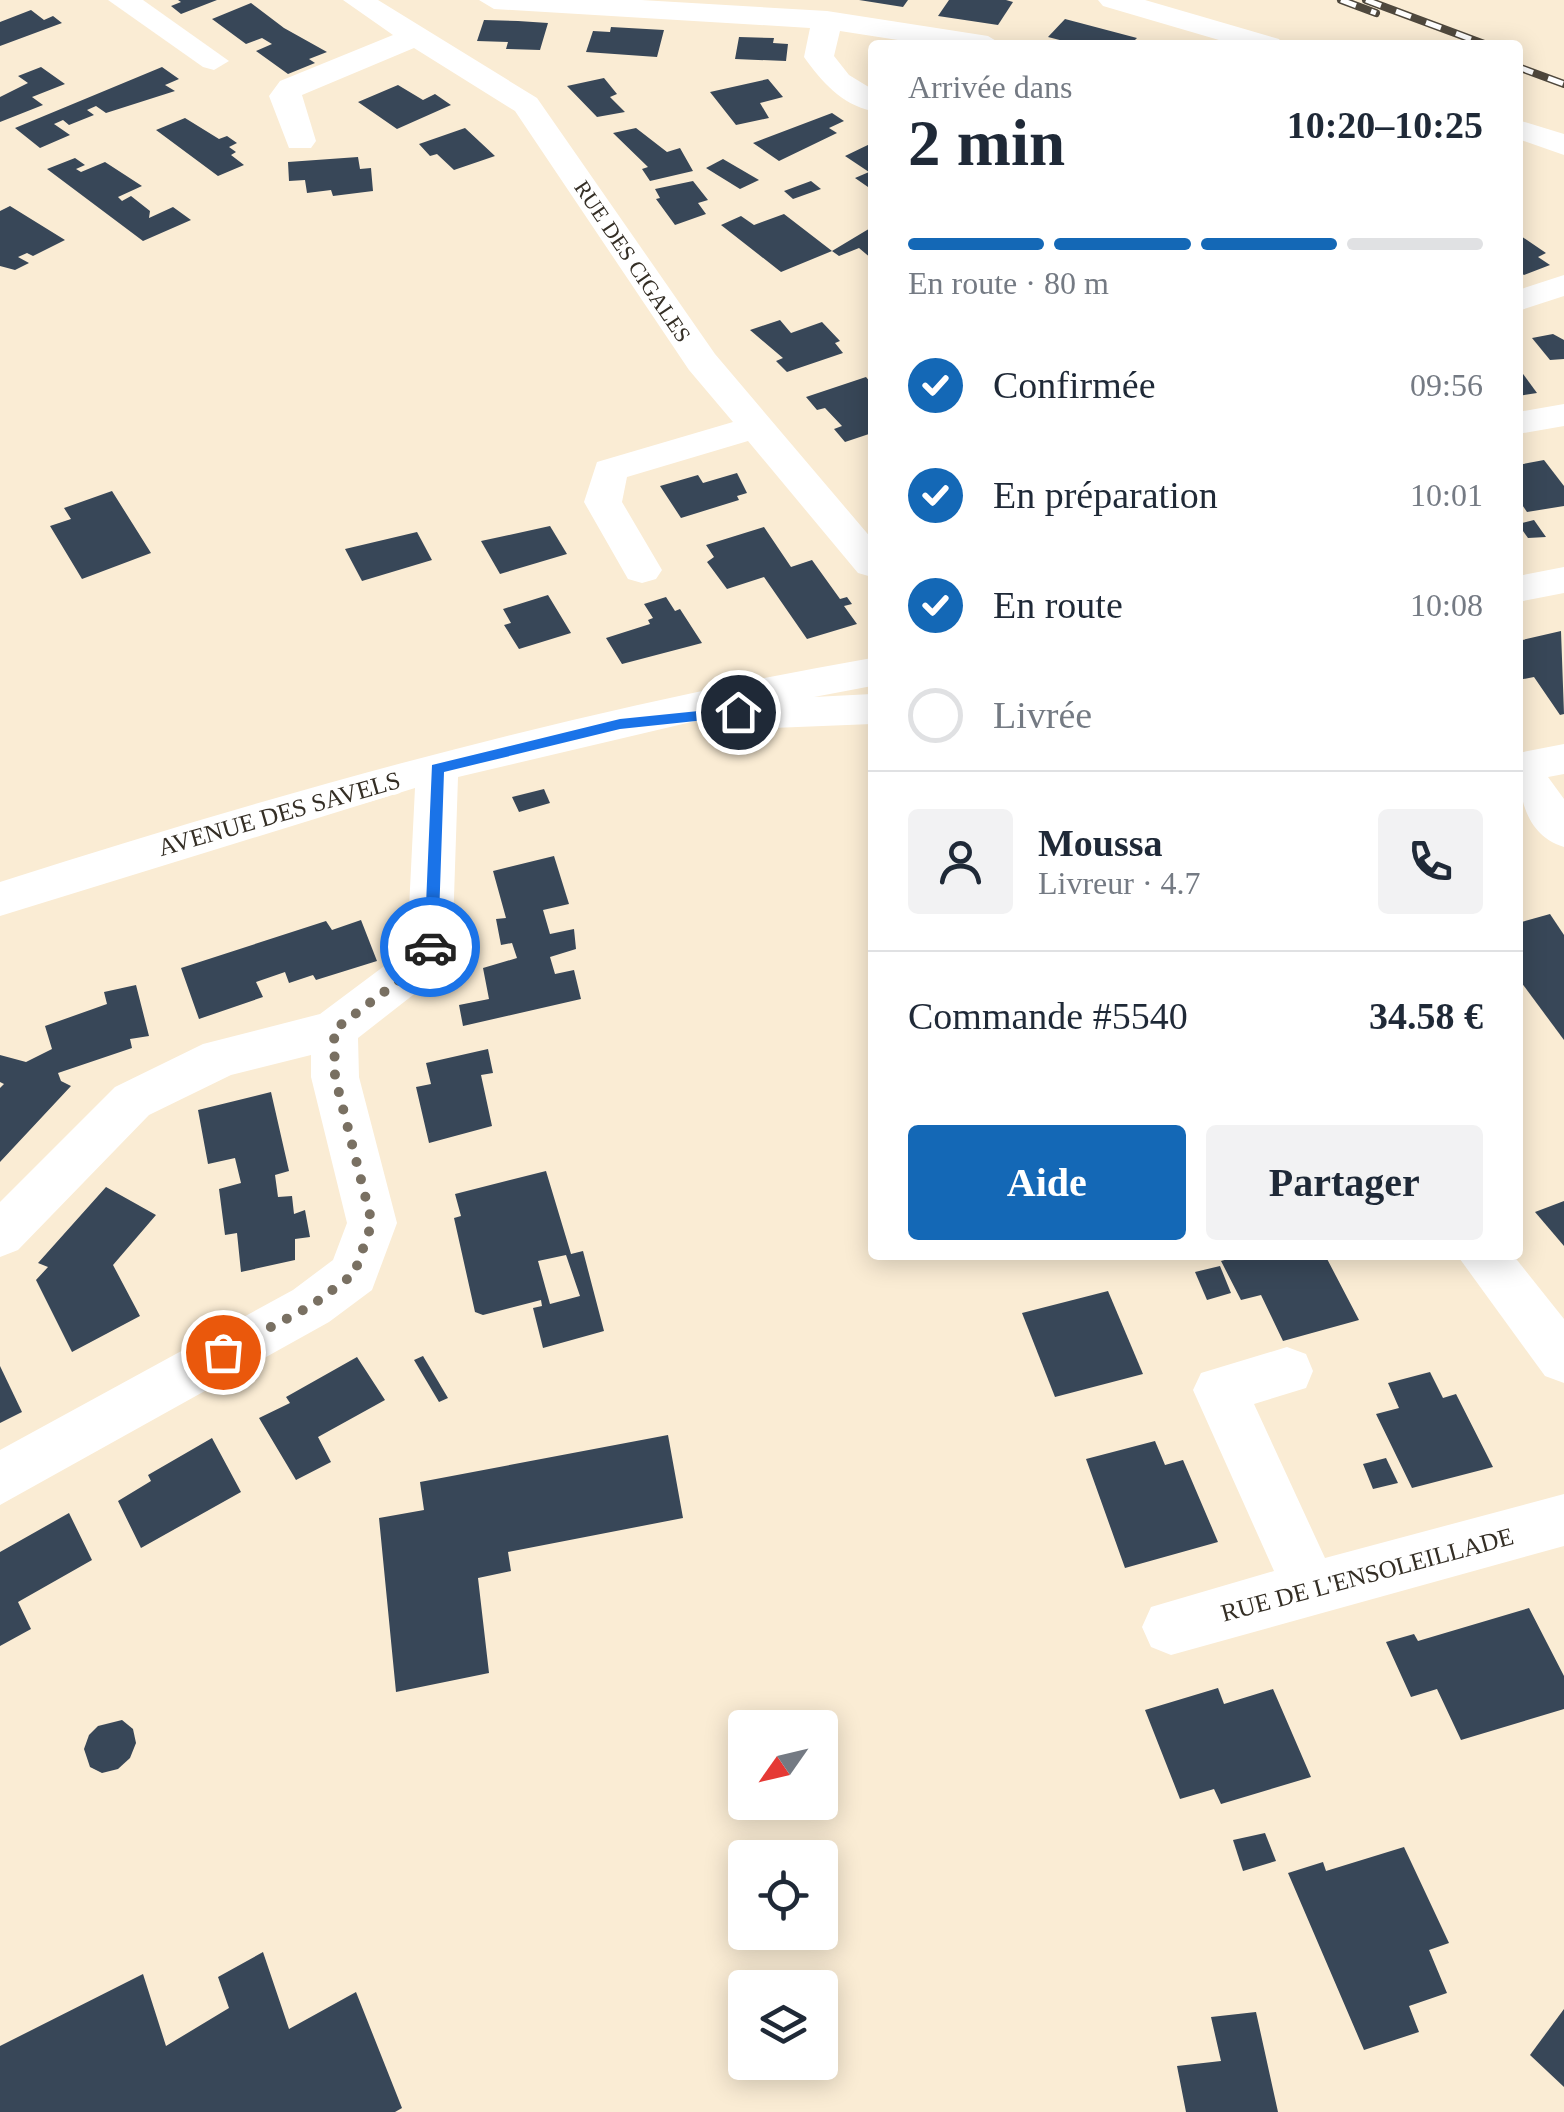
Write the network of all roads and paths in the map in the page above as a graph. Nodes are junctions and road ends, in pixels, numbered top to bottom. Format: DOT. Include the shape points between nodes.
graph roads {
  1 [pos="123,0"];
  2 [pos="494,0"];
  3 [pos="1114,0"];
  4 [pos="368,1"];
  5 [pos="828,20"];
  6 [pos="416,36"];
  7 [pos="956,40"];
  8 [pos="1251,40"];
  9 [pos="214,60"];
  10 [pos="868,100"];
  11 [pos="1523,131"];
  12 [pos="300,140"];
  13 [pos="1564,145"];
  14 [pos="1564,284"];
  15 [pos="1523,299"];
  16 [pos="1564,415"];
  17 [pos="1523,422"];
  18 [pos="758,426"];
  19 [pos="1564,556"];
  20 [pos="868,559"];
  21 [pos="1523,563"];
  22 [pos="642,570"];
  23 [pos="1564,580"];
  24 [pos="1523,588"];
  25 [pos="868,673"];
  26 [pos="868,709"];
  27 [pos="620,724"];
  28 [pos="1564,759"];
  29 [pos="1523,767"];
  30 [pos="437,768"];
  31 [pos="1523,775"];
  32 [pos="1564,832"];
  33 [pos="0,899"];
  34 [pos="334,1030"];
  35 [pos="0,1235"];
  36 [pos="1486,1260"];
  37 [pos="1564,1359"];
  38 [pos="1287,1372"];
  39 [pos="0,1479"];
  40 [pos="1564,1520"];
  41 [pos="1312,1590"];
  42 [pos="1171,1627"];
  1 -- 9 [label="street"];
  2 -- 5 [label="street"];
  3 -- 8 [label="street"];
  4 -- 6 [label="street, RUE DES CIGALES"];
  5 -- 7 [label="street"];
  5 -- 10 [label="street" via="820,58 838,82"];
  6 -- 12 [label="street" via="291,88 284,96"];
  6 -- 18 [label="street, RUE DES CIGALES" via="526,105 702,362"];
  11 -- 13 [label="street"];
  14 -- 15 [label="street"];
  16 -- 17 [label="street"];
  18 -- 20 [label="street, RUE DES CIGALES"];
  18 -- 22 [label="street" via="610,470 602,502"];
  19 -- 21 [label="street"];
  23 -- 24 [label="street"];
  25 -- 27 [label="street, AVENUE DES SAVELS"];
  26 -- 27 [label="street, AVENUE DES SAVELS"];
  27 -- 30 [label="street, AVENUE DES SAVELS"];
  28 -- 29 [label="street"];
  30 -- 33 [label="street, AVENUE DES SAVELS"];
  30 -- 34 [label="street" via="430,957"];
  31 -- 32 [label="street"];
  34 -- 35 [label="street" via="220,1058 132,1101"];
  34 -- 39 [label="street" via="335,1077 372,1223 354,1274 311,1306"];
  36 -- 37 [label="street"];
  38 -- 41 [label="street" via="1220,1390"];
  40 -- 41 [label="street, RUE DE L'ENSOLEILLADE"];
  41 -- 42 [label="street, RUE DE L'ENSOLEILLADE"];
}
